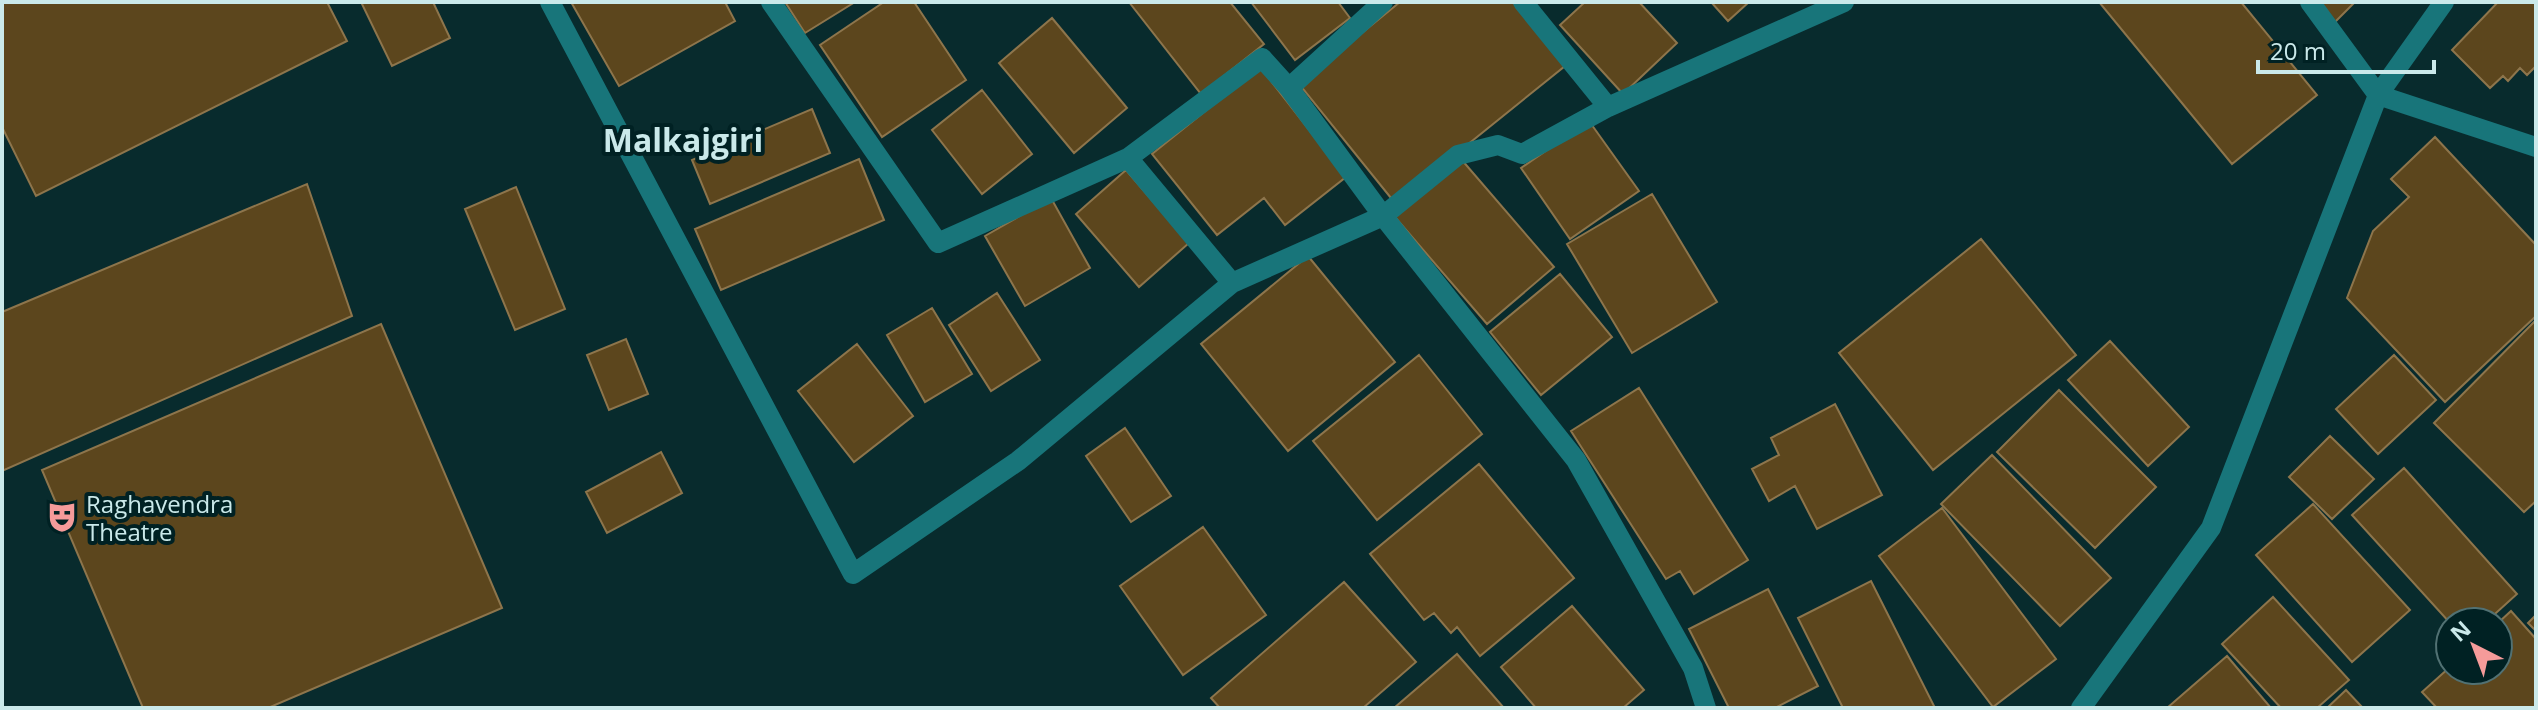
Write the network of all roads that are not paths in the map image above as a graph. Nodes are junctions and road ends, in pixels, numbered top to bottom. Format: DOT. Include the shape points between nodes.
graph roads {
  1 [pos="550,2"];
  2 [pos="771,2"];
  3 [pos="1383,2"];
  4 [pos="1523,2"];
  5 [pos="1844,2"];
  6 [pos="2310,2"];
  7 [pos="2444,2"];
  8 [pos="1289,88"];
  9 [pos="2378,95"];
  10 [pos="1608,107"];
  11 [pos="2536,147"];
  12 [pos="1128,158"];
  13 [pos="1383,216"];
  14 [pos="1232,283"];
  15 [pos="1706,708"];
  16 [pos="2081,708"];
  1 -- 14 [label="street" via="853,574 1018,461"];
  2 -- 12 [label="street" via="938,243"];
  3 -- 8 [label="street"];
  4 -- 10 [label="street"];
  5 -- 10 [label="street"];
  6 -- 9 [label="street"];
  7 -- 9 [label="street"];
  8 -- 12 [label="street" via="1262,58"];
  8 -- 13 [label="street"];
  9 -- 11 [label="street"];
  9 -- 16 [label="street" via="2211,528"];
  10 -- 13 [label="street" via="1522,154 1498,145 1458,155"];
  12 -- 14 [label="street"];
  13 -- 14 [label="street"];
  13 -- 15 [label="street" via="1576,460 1693,668"];
}
